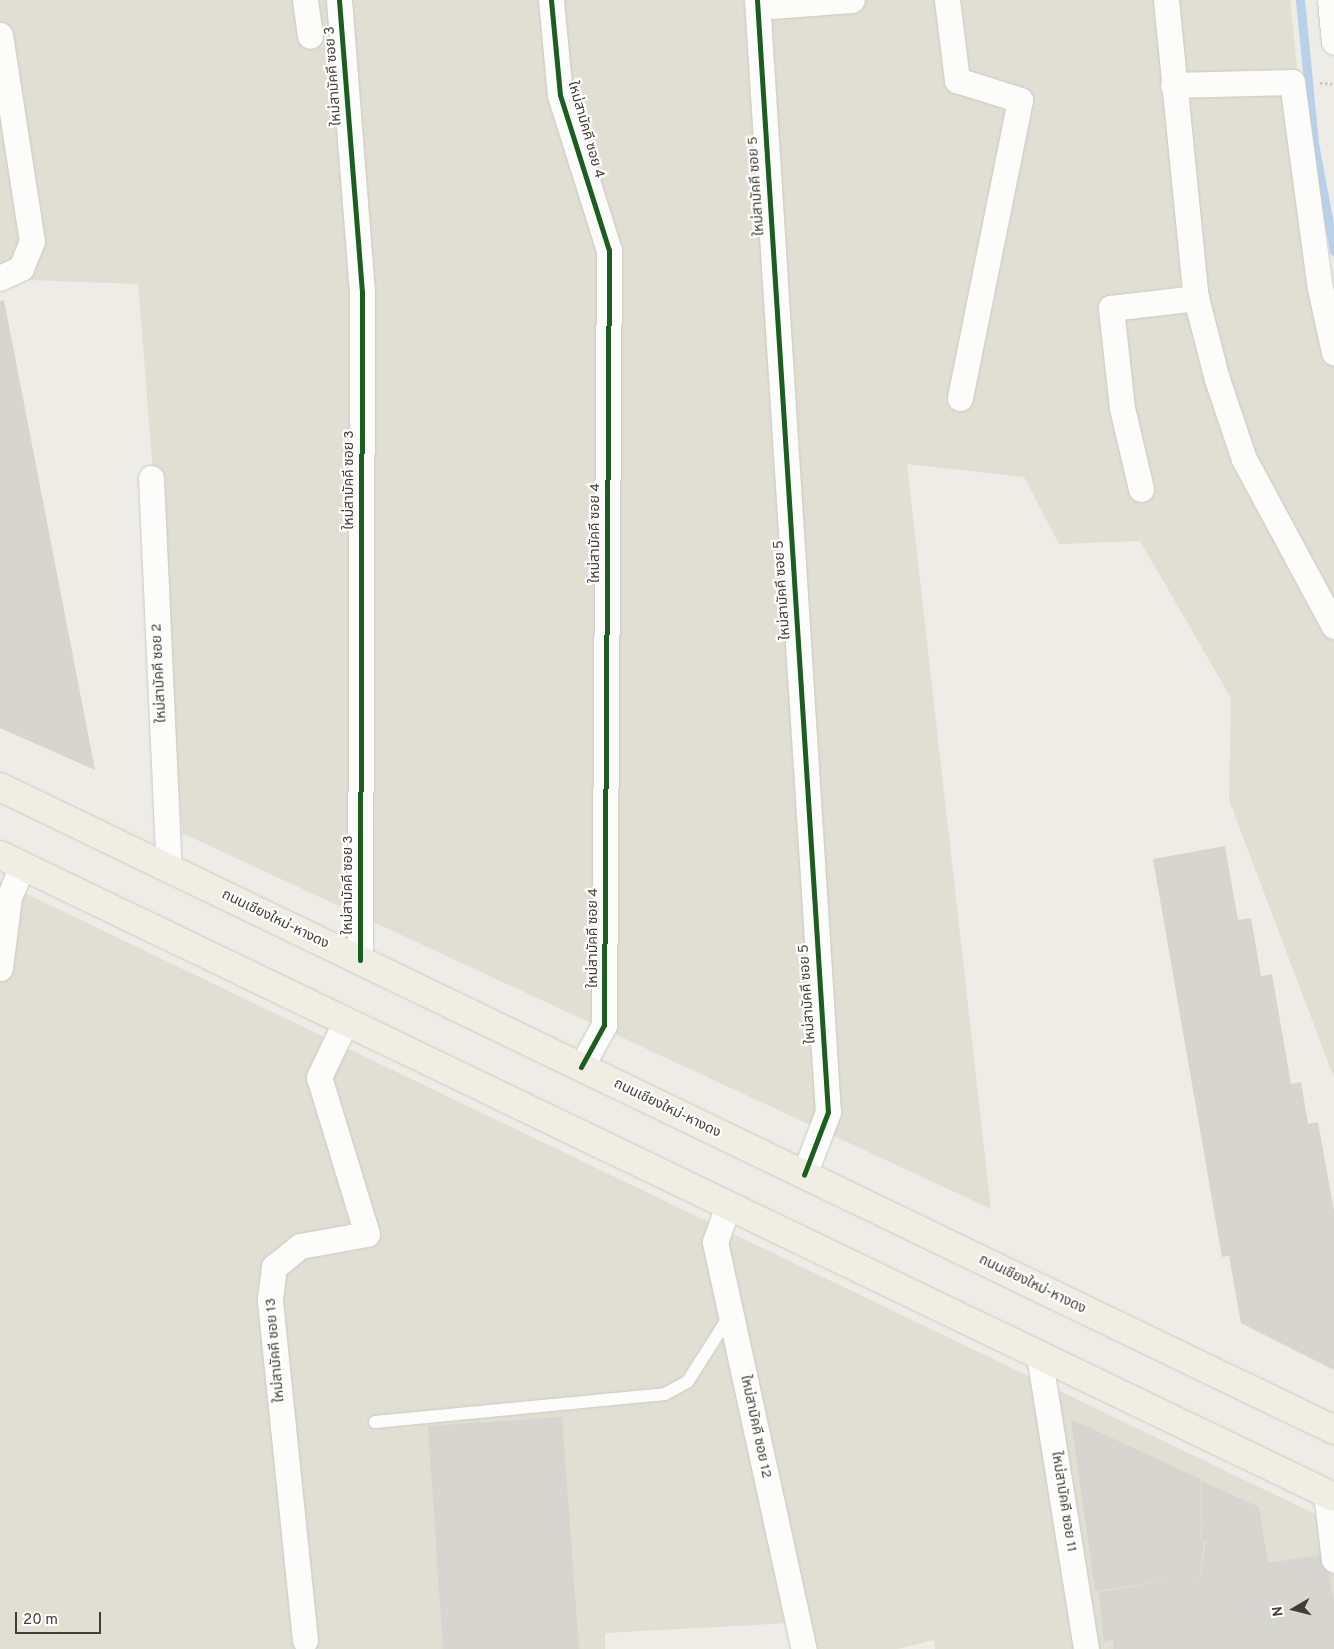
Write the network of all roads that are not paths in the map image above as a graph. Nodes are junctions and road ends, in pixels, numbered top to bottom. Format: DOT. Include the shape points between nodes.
graph roads {
  1 [pos="305,0"];
  2 [pos="339,0"];
  3 [pos="551,0"];
  4 [pos="852,0"];
  5 [pos="947,0"];
  6 [pos="1166,0"];
  7 [pos="1330,0"];
  8 [pos="757,4"];
  9 [pos="0,35"];
  10 [pos="310,36"];
  11 [pos="1334,42"];
  12 [pos="1173,84"];
  13 [pos="0,278"];
  14 [pos="1196,298"];
  15 [pos="1334,352"];
  16 [pos="960,398"];
  17 [pos="151,478"];
  18 [pos="1141,489"];
  19 [pos="1334,626"];
  20 [pos="0,786"];
  21 [pos="11,860"];
  22 [pos="169,868"];
  23 [pos="360,960"];
  24 [pos="0,968"];
  25 [pos="346,1021"];
  26 [pos="581,1068"];
  27 [pos="804,1175"];
  28 [pos="728,1206"];
  29 [pos="731,1314"];
  30 [pos="1039,1355"];
  31 [pos="375,1422"];
  32 [pos="1334,1430"];
  33 [pos="1330,1495"];
  34 [pos="1334,1560"];
  35 [pos="305,1640"];
  36 [pos="804,1649"];
  37 [pos="1086,1649"];
  1 -- 10 [label="street"];
  2 -- 23 [label="street, ใหม่สามัคคี ซอย 3" via="362,292"];
  3 -- 26 [label="street, ใหม่สามัคคี ซอย 4" via="560,95 609,250 604,1025"];
  4 -- 8 [label="street"];
  5 -- 16 [label="street" via="958,80 1020,100"];
  6 -- 12 [label="street"];
  7 -- 11 [label="street"];
  8 -- 27 [label="street, ใหม่สามัคคี ซอย 5" via="828,1112"];
  9 -- 13 [label="street" via="32,241 21,268"];
  12 -- 14 [label="street"];
  12 -- 15 [label="street" via="1292,82 1320,288"];
  14 -- 18 [label="street" via="1111,308 1122,408"];
  14 -- 19 [label="street" via="1217,379 1244,459"];
  17 -- 22 [label="street, ใหม่สามัคคี ซอย 2"];
  20 -- 22 [label="main road, ถนนเชียงใหม่-หางดง"];
  21 -- 24 [label="street"];
  21 -- 25 [label="main road"];
  22 -- 23 [label="main road, ถนนเชียงใหม่-หางดง"];
  23 -- 26 [label="main road, ถนนเชียงใหม่-หางดง"];
  25 -- 28 [label="main road"];
  25 -- 35 [label="street, ใหม่สามัคคี ซอย 13" via="320,1077 367,1234 300,1246 274,1267 270,1299"];
  26 -- 27 [label="main road, ถนนเชียงใหม่-หางดง"];
  27 -- 32 [label="main road, ถนนเชียงใหม่-หางดง"];
  28 -- 29 [label="street, ใหม่สามัคคี ซอย 12" via="715,1242"];
  28 -- 30 [label="main road"];
  29 -- 31 [label="lane" via="688,1381 665,1394"];
  29 -- 36 [label="street, ใหม่สามัคคี ซอย 12"];
  30 -- 33 [label="main road"];
  30 -- 37 [label="street, ใหม่สามัคคี ซอย 11"];
  33 -- 34 [label="street"];
}
